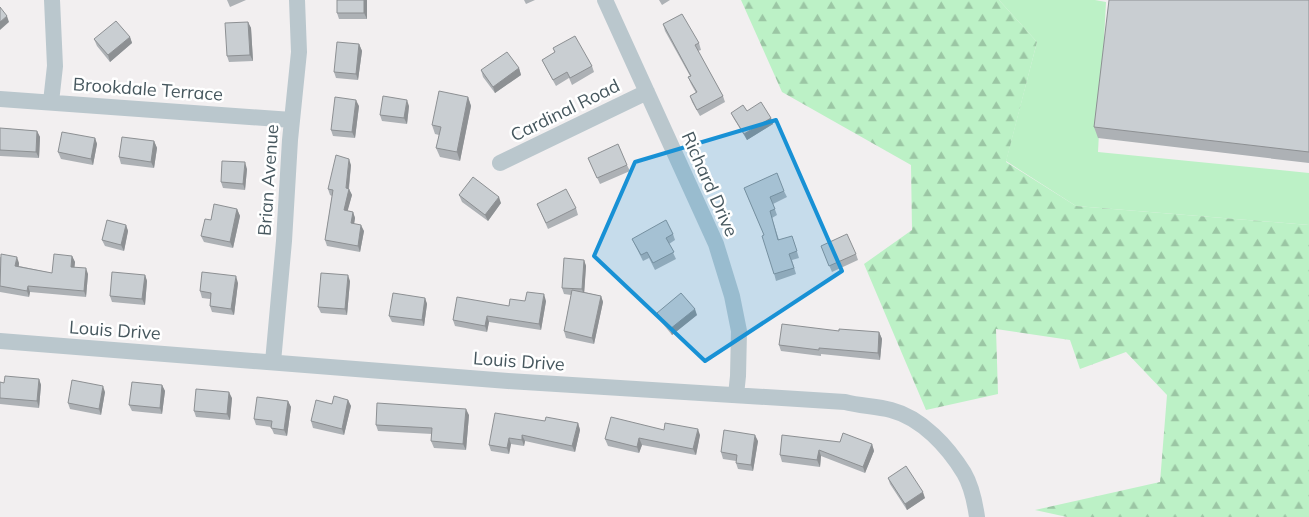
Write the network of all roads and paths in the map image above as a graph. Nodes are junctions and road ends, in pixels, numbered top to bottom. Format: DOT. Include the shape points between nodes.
graph roads {
  1 [pos="52,0"];
  2 [pos="297,0"];
  3 [pos="605,0"];
  4 [pos="647,92"];
  5 [pos="0,99"];
  6 [pos="51,102"];
  7 [pos="292,120"];
  8 [pos="500,164"];
  9 [pos="0,341"];
  10 [pos="273,362"];
  11 [pos="736,395"];
  12 [pos="977,517"];
  1 -- 6 [label="street" via="55,66"];
  2 -- 7 [label="street, Brian Avenue" via="299,52"];
  3 -- 4 [label="street, Richard Drive"];
  4 -- 8 [label="street, Cardinal Road"];
  4 -- 11 [label="street, Richard Drive" via="716,244 732,296 739,330"];
  5 -- 6 [label="street, Brookdale Terrace"];
  6 -- 7 [label="street, Brookdale Terrace"];
  7 -- 10 [label="street, Brian Avenue"];
  9 -- 10 [label="street, Louis Drive"];
  10 -- 11 [label="street, Louis Drive"];
  11 -- 12 [label="street, Louis Drive" via="845,402 899,413 928,430 948,450 965,474"];
}
